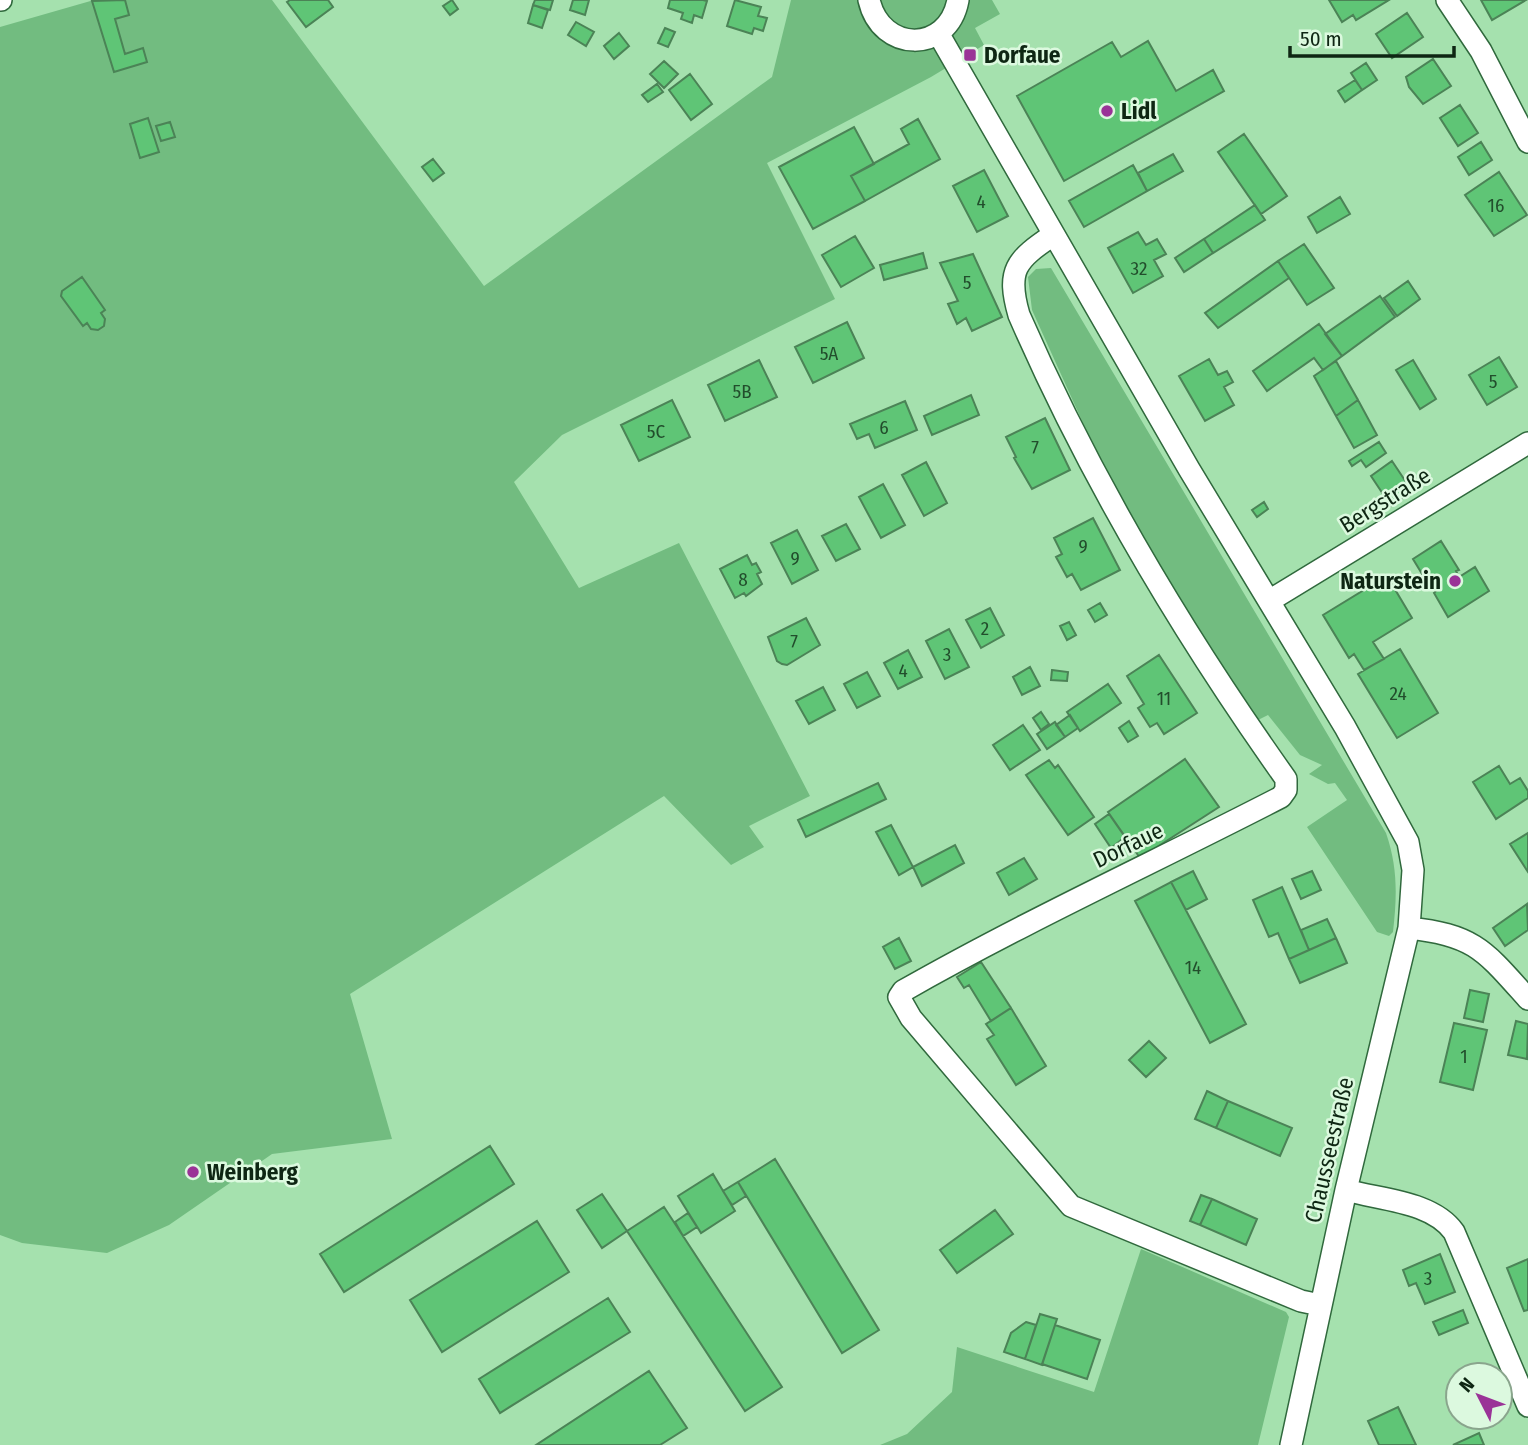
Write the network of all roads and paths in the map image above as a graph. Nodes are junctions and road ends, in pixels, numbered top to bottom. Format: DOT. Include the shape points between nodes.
graph roads {
  1 [pos="869,0"];
  2 [pos="958,0"];
  3 [pos="1447,0"];
  4 [pos="938,33"];
  5 [pos="1528,142"];
  6 [pos="1053,235"];
  7 [pos="1528,443"];
  8 [pos="1269,601"];
  9 [pos="1409,928"];
  10 [pos="1528,999"];
  11 [pos="1346,1190"];
  12 [pos="1320,1305"];
  13 [pos="1528,1406"];
  14 [pos="1291,1445"];
  1 -- 4 [label="street" via="879,24 894,36 921,40"];
  2 -- 4 [label="street" via="951,19"];
  3 -- 5 [label="street" via="1480,50"];
  4 -- 6 [label="street"];
  6 -- 8 [label="street"];
  6 -- 12 [label="street, Dorfaue" via="1026,255 1016,270 1011,288 1018,315 1108,495 1218,684 1286,779 1286,790 1281,797 1221,828 1035,919 899,997 1071,1206"];
  7 -- 8 [label="street, Bergstraße"];
  8 -- 9 [label="street, Chausseestraße" via="1408,842 1412,868"];
  9 -- 10 [label="street" via="1440,931 1471,942"];
  9 -- 11 [label="street, Chausseestraße"];
  11 -- 12 [label="street, Chausseestraße"];
  11 -- 13 [label="street" via="1430,1212 1447,1222"];
  12 -- 14 [label="street, Chausseestraße"];
}
